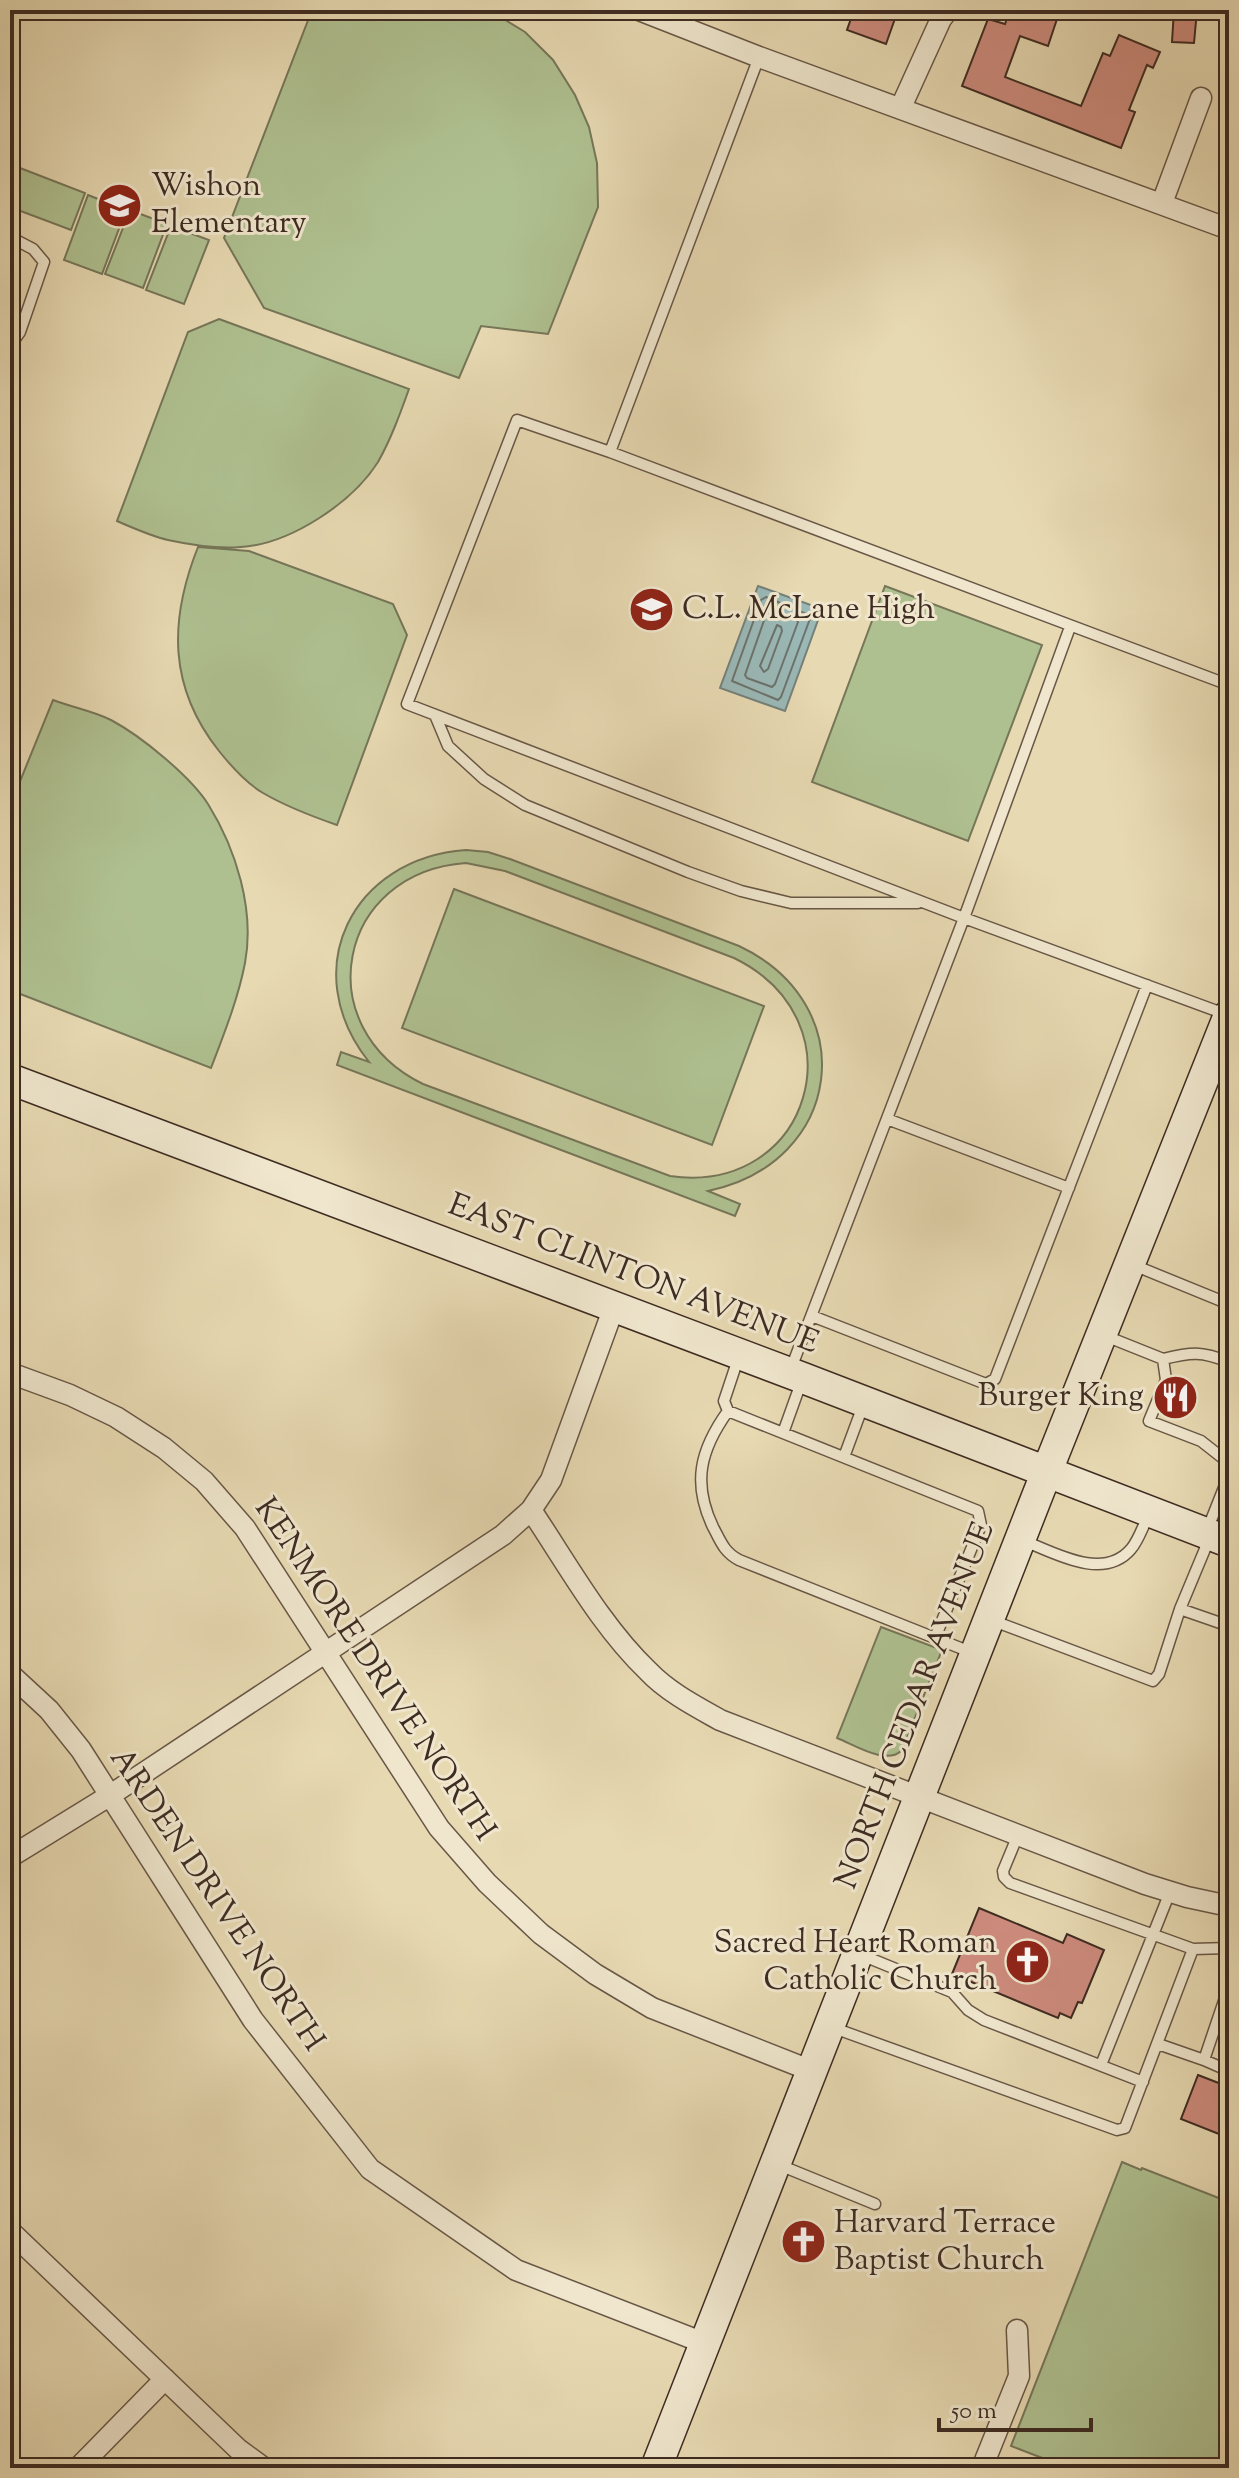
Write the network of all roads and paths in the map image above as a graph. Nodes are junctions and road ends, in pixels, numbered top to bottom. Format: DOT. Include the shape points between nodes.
graph roads {
  1 [pos="639,10"];
  2 [pos="948,10"];
  3 [pos="759,57"];
  4 [pos="1201,98"];
  5 [pos="901,107"];
  6 [pos="1162,203"];
  7 [pos="1229,229"];
  8 [pos="10,237"];
  9 [pos="10,346"];
  10 [pos="610,452"];
  11 [pos="1070,627"];
  12 [pos="1229,685"];
  13 [pos="435,715"];
  14 [pos="925,903"];
  15 [pos="964,918"];
  16 [pos="1147,985"];
  17 [pos="1229,1015"];
  18 [pos="10,1079"];
  19 [pos="887,1119"];
  20 [pos="1069,1188"];
  21 [pos="1130,1264"];
  22 [pos="1229,1304"];
  23 [pos="614,1307"];
  24 [pos="812,1316"];
  25 [pos="1102,1334"];
  26 [pos="739,1354"];
  27 [pos="1163,1359"];
  28 [pos="1229,1362"];
  29 [pos="10,1373"];
  30 [pos="796,1375"];
  31 [pos="864,1401"];
  32 [pos="728,1411"];
  33 [pos="783,1433"];
  34 [pos="844,1457"];
  35 [pos="1229,1463"];
  36 [pos="1047,1471"];
  37 [pos="1229,1475"];
  38 [pos="531,1510"];
  39 [pos="1151,1511"];
  40 [pos="1218,1538"];
  41 [pos="1021,1539"];
  42 [pos="1180,1609"];
  43 [pos="989,1619"];
  44 [pos="1229,1626"];
  45 [pos="935,1638"];
  46 [pos="326,1651"];
  47 [pos="976,1655"];
  48 [pos="10,1674"];
  49 [pos="109,1796"];
  50 [pos="920,1798"];
  51 [pos="1018,1835"];
  52 [pos="10,1857"];
  53 [pos="1170,1892"];
  54 [pos="1229,1906"];
  55 [pos="1154,1936"];
  56 [pos="1229,1948"];
  57 [pos="1193,1949"];
  58 [pos="857,1953"];
  59 [pos="1229,1986"];
  60 [pos="829,2026"];
  61 [pos="1158,2044"];
  62 [pos="1204,2060"];
  63 [pos="1101,2065"];
  64 [pos="812,2071"];
  65 [pos="1229,2071"];
  66 [pos="1143,2082"];
  67 [pos="775,2163"];
  68 [pos="875,2204"];
  69 [pos="10,2231"];
  70 [pos="1017,2330"];
  71 [pos="704,2343"];
  72 [pos="165,2379"];
  73 [pos="78,2468"];
  74 [pos="264,2468"];
  75 [pos="656,2468"];
  76 [pos="982,2468"];
  1 -- 3 [label="street"];
  2 -- 5 [label="street"];
  3 -- 5 [label="street"];
  3 -- 10 [label="lane"];
  4 -- 6 [label="street"];
  5 -- 6 [label="street"];
  6 -- 7 [label="street"];
  8 -- 9 [label="lane" via="44,262 20,332"];
  10 -- 11 [label="lane"];
  10 -- 13 [label="lane" via="517,420 407,704"];
  11 -- 12 [label="lane"];
  11 -- 15 [label="lane"];
  13 -- 14 [label="lane"];
  13 -- 14 [label="lane" via="448,746 484,779 525,805 688,872 791,903"];
  14 -- 15 [label="lane"];
  15 -- 16 [label="lane"];
  15 -- 19 [label="lane"];
  16 -- 17 [label="lane"];
  16 -- 20 [label="lane"];
  17 -- 21 [label="main road, NORTH CEDAR AVENUE"];
  18 -- 23 [label="main road, EAST CLINTON AVENUE"];
  19 -- 20 [label="lane"];
  19 -- 24 [label="lane"];
  20 -- 24 [label="lane" via="995,1379 986,1384"];
  21 -- 22 [label="lane"];
  21 -- 25 [label="main road, NORTH CEDAR AVENUE"];
  23 -- 26 [label="main road, EAST CLINTON AVENUE"];
  23 -- 38 [label="street" via="551,1480"];
  24 -- 30 [label="lane"];
  25 -- 27 [label="lane"];
  25 -- 36 [label="main road, NORTH CEDAR AVENUE"];
  26 -- 30 [label="main road, EAST CLINTON AVENUE"];
  26 -- 32 [label="lane" via="724,1401"];
  27 -- 28 [label="lane" via="1193,1352"];
  27 -- 35 [label="lane" via="1166,1380 1149,1421 1201,1441"];
  29 -- 46 [label="street, KENMORE DRIVE NORTH" via="116,1417 204,1481 245,1528"];
  30 -- 31 [label="main road, EAST CLINTON AVENUE"];
  30 -- 33 [label="lane"];
  31 -- 34 [label="lane"];
  31 -- 36 [label="main road, EAST CLINTON AVENUE"];
  32 -- 33 [label="lane"];
  32 -- 45 [label="lane" via="714,1429 700,1471 700,1491 726,1553"];
  33 -- 34 [label="lane"];
  34 -- 45 [label="lane" via="978,1511 981,1525"];
  36 -- 39 [label="main road, EAST CLINTON AVENUE"];
  36 -- 41 [label="main road, NORTH CEDAR AVENUE"];
  37 -- 40 [label="lane"];
  38 -- 46 [label="street" via="503,1535"];
  38 -- 50 [label="street" via="618,1640 650,1674 720,1720"];
  39 -- 40 [label="main road, EAST CLINTON AVENUE"];
  39 -- 41 [label="lane" via="1131,1549 1098,1565"];
  40 -- 42 [label="lane" via="1205,1549"];
  41 -- 43 [label="main road, NORTH CEDAR AVENUE"];
  42 -- 43 [label="lane" via="1153,1681"];
  42 -- 44 [label="lane"];
  43 -- 47 [label="main road, NORTH CEDAR AVENUE"];
  45 -- 47 [label="lane"];
  46 -- 49 [label="street"];
  46 -- 64 [label="street, KENMORE DRIVE NORTH" via="439,1828 541,1934 652,2008"];
  47 -- 50 [label="main road, NORTH CEDAR AVENUE"];
  48 -- 49 [label="street, ARDEN DRIVE NORTH" via="49,1710"];
  49 -- 52 [label="street"];
  49 -- 71 [label="street, ARDEN DRIVE NORTH" via="253,2020 370,2169 516,2270"];
  50 -- 51 [label="street"];
  50 -- 58 [label="main road, NORTH CEDAR AVENUE"];
  51 -- 53 [label="street"];
  51 -- 55 [label="lane" via="1003,1871 1010,1883"];
  53 -- 54 [label="street"];
  53 -- 55 [label="lane"];
  55 -- 57 [label="lane"];
  55 -- 63 [label="lane"];
  56 -- 57 [label="lane"];
  57 -- 61 [label="lane"];
  58 -- 60 [label="main road, NORTH CEDAR AVENUE"];
  58 -- 63 [label="lane" via="952,1992 984,2020"];
  59 -- 62 [label="lane"];
  60 -- 64 [label="main road, NORTH CEDAR AVENUE"];
  60 -- 66 [label="lane" via="1117,2130 1125,2128"];
  61 -- 62 [label="lane"];
  61 -- 66 [label="lane"];
  62 -- 65 [label="lane"];
  63 -- 66 [label="lane"];
  64 -- 67 [label="main road, NORTH CEDAR AVENUE"];
  67 -- 68 [label="lane"];
  67 -- 71 [label="main road, NORTH CEDAR AVENUE"];
  69 -- 72 [label="street"];
  70 -- 76 [label="street" via="1019,2376"];
  71 -- 75 [label="main road, NORTH CEDAR AVENUE"];
  72 -- 73 [label="street"];
  72 -- 74 [label="street"];
}
